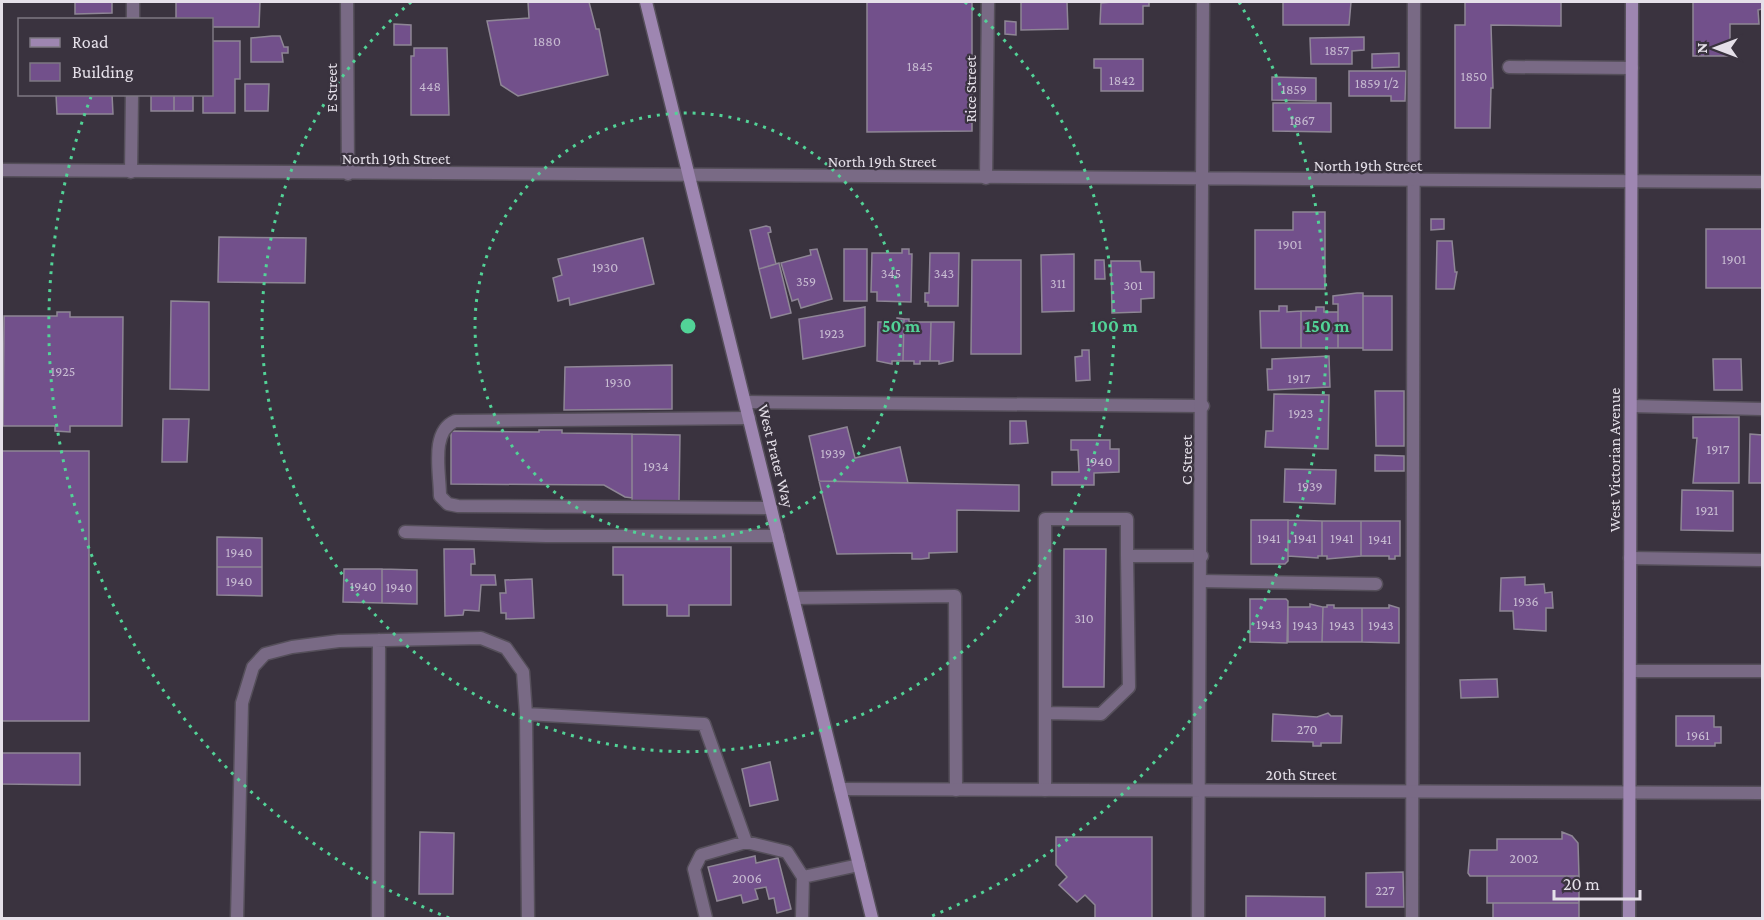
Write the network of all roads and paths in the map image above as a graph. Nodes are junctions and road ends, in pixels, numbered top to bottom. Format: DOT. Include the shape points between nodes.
graph roads {
  1 [pos="133,2"];
  2 [pos="347,2"];
  3 [pos="646,2"];
  4 [pos="988,2"];
  5 [pos="1203,2"];
  6 [pos="1414,2"];
  7 [pos="1632,2"];
  8 [pos="133,18"];
  9 [pos="1509,67"];
  10 [pos="1632,68"];
  11 [pos="132,96"];
  12 [pos="2,170"];
  13 [pos="131,172"];
  14 [pos="348,174"];
  15 [pos="690,176"];
  16 [pos="987,178"];
  17 [pos="1202,181"];
  18 [pos="1413,181"];
  19 [pos="1632,182"];
  20 [pos="1762,182"];
  21 [pos="745,402"];
  22 [pos="1203,406"];
  23 [pos="1631,406"];
  24 [pos="1762,409"];
  25 [pos="749,418"];
  26 [pos="771,508"];
  27 [pos="405,532"];
  28 [pos="778,536"];
  29 [pos="1127,556"];
  30 [pos="1202,556"];
  31 [pos="1630,558"];
  32 [pos="1762,560"];
  33 [pos="1201,581"];
  34 [pos="1376,584"];
  35 [pos="793,598"];
  36 [pos="379,640"];
  37 [pos="1630,671"];
  38 [pos="1762,671"];
  39 [pos="1045,713"];
  40 [pos="526,714"];
  41 [pos="840,789"];
  42 [pos="956,790"];
  43 [pos="1045,790"];
  44 [pos="1200,791"];
  45 [pos="1411,791"];
  46 [pos="1629,793"];
  47 [pos="1762,793"];
  48 [pos="746,842"];
  49 [pos="859,865"];
  50 [pos="803,877"];
  51 [pos="237,918"];
  52 [pos="378,918"];
  53 [pos="528,918"];
  54 [pos="706,918"];
  55 [pos="802,918"];
  56 [pos="872,918"];
  57 [pos="1198,918"];
  58 [pos="1412,918"];
  59 [pos="1629,918"];
  1 -- 8 [label="street"];
  2 -- 14 [label="street, E Street"];
  3 -- 15 [label="main road, West Prater Way"];
  4 -- 16 [label="street, Rice Street"];
  5 -- 17 [label="street, C Street"];
  6 -- 18 [label="street"];
  7 -- 10 [label="main road, West Victorian Avenue"];
  9 -- 10 [label="street"];
  10 -- 19 [label="main road, West Victorian Avenue"];
  11 -- 13 [label="street"];
  12 -- 13 [label="street, North 19th Street"];
  13 -- 14 [label="street, North 19th Street"];
  14 -- 15 [label="street, North 19th Street"];
  15 -- 16 [label="street, North 19th Street"];
  15 -- 21 [label="main road, West Prater Way"];
  16 -- 17 [label="street, North 19th Street"];
  17 -- 18 [label="street, North 19th Street"];
  17 -- 22 [label="street, C Street"];
  18 -- 19 [label="street, North 19th Street"];
  18 -- 45 [label="street"];
  19 -- 20 [label="street, North 19th Street"];
  19 -- 23 [label="main road, West Victorian Avenue"];
  21 -- 22 [label="street"];
  21 -- 25 [label="main road, West Prater Way"];
  22 -- 30 [label="street, C Street"];
  23 -- 24 [label="street"];
  23 -- 31 [label="main road, West Victorian Avenue"];
  25 -- 26 [label="main road, West Prater Way"];
  25 -- 26 [label="street" via="455,421 445,426 440,435 440,496 448,504 458,506"];
  26 -- 28 [label="main road, West Prater Way"];
  27 -- 28 [label="street"];
  28 -- 35 [label="main road, West Prater Way"];
  29 -- 30 [label="street"];
  29 -- 39 [label="street" via="1129,687 1101,714"];
  29 -- 39 [label="street" via="1127,519 1045,519"];
  30 -- 33 [label="street, C Street"];
  31 -- 32 [label="street"];
  31 -- 37 [label="main road, West Victorian Avenue"];
  33 -- 34 [label="street"];
  33 -- 44 [label="street, C Street"];
  35 -- 41 [label="main road, West Prater Way"];
  35 -- 42 [label="street" via="955,596"];
  36 -- 40 [label="street" via="481,638 506,648 523,672"];
  36 -- 51 [label="street" via="292,647 265,654 253,667 242,704"];
  36 -- 52 [label="street"];
  37 -- 38 [label="street"];
  37 -- 46 [label="main road, West Victorian Avenue"];
  39 -- 43 [label="street"];
  40 -- 48 [label="street" via="704,724"];
  40 -- 53 [label="street"];
  41 -- 42 [label="street, 20th Street"];
  41 -- 49 [label="main road, West Prater Way"];
  42 -- 43 [label="street, 20th Street"];
  43 -- 44 [label="street, 20th Street"];
  44 -- 45 [label="street, 20th Street"];
  44 -- 57 [label="street, C Street"];
  45 -- 46 [label="street, 20th Street"];
  45 -- 58 [label="street"];
  46 -- 47 [label="street, 20th Street"];
  46 -- 59 [label="main road, West Victorian Avenue"];
  48 -- 50 [label="street" via="787,852"];
  48 -- 54 [label="street" via="701,855 694,869"];
  49 -- 50 [label="street"];
  49 -- 56 [label="main road, West Prater Way"];
  50 -- 55 [label="street"];
}
